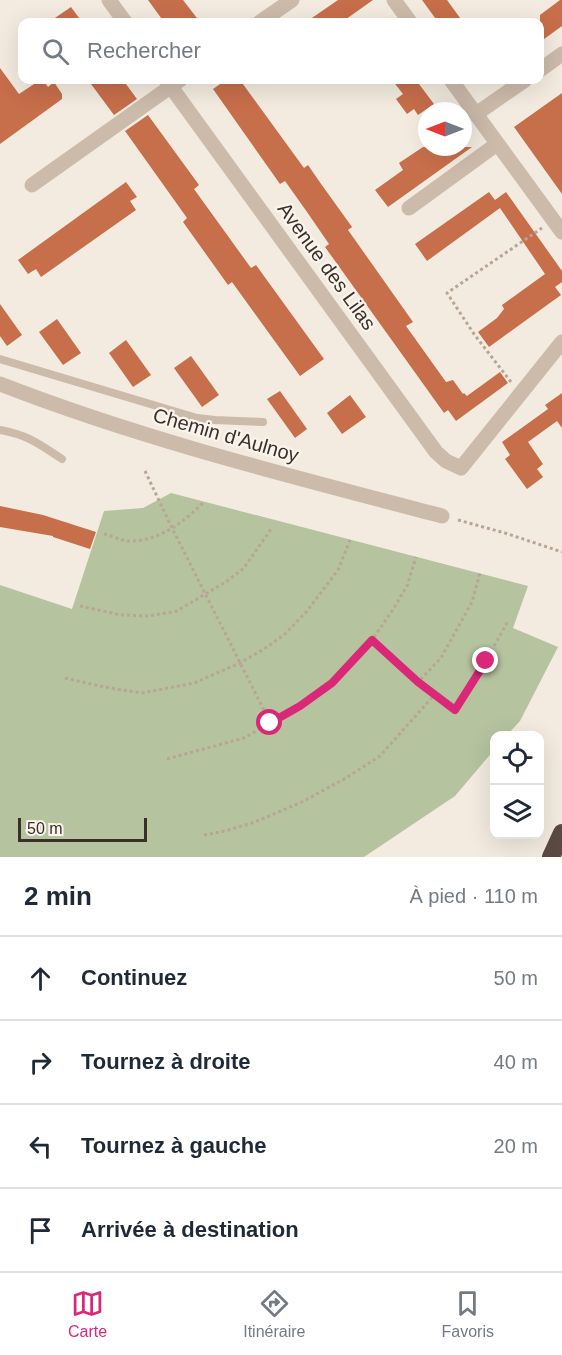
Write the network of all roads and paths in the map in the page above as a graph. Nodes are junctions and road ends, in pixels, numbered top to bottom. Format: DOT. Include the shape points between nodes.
graph roads {
  1 [pos="109,0"];
  2 [pos="292,0"];
  3 [pos="394,0"];
  4 [pos="122,18"];
  5 [pos="266,18"];
  6 [pos="407,18"];
  7 [pos="562,54"];
  8 [pos="544,66"];
  9 [pos="169,84"];
  10 [pos="173,84"];
  11 [pos="454,84"];
  12 [pos="519,84"];
  13 [pos="476,114"];
  14 [pos="497,144"];
  15 [pos="32,185"];
  16 [pos="409,208"];
  17 [pos="558,226"];
  18 [pos="562,342"];
  19 [pos="0,359"];
  20 [pos="0,384"];
  21 [pos="520,394"];
  22 [pos="263,422"];
  23 [pos="0,430"];
  24 [pos="62,459"];
  25 [pos="145,471"];
  26 [pos="204,502"];
  27 [pos="442,516"];
  28 [pos="172,528"];
  29 [pos="271,529"];
  30 [pos="104,534"];
  31 [pos="350,540"];
  32 [pos="562,552"];
  33 [pos="416,557"];
  34 [pos="480,573"];
  35 [pos="205,594"];
  36 [pos="80,606"];
  37 [pos="508,621"];
  38 [pos="372,640"];
  39 [pos="240,663"];
  40 [pos="65,678"];
  41 [pos="418,682"];
  42 [pos="435,694"];
  43 [pos="270,723"];
  44 [pos="167,759"];
  45 [pos="562,833"];
  46 [pos="204,835"];
  47 [pos="551,857"];
  1 -- 4 [label="street"];
  2 -- 5 [label="street"];
  3 -- 6 [label="street"];
  7 -- 8 [label="street"];
  9 -- 15 [label="street"];
  10 -- 21 [label="street, Avenue des Lilas" via="446,461 461,468"];
  11 -- 13 [label="street"];
  12 -- 13 [label="street"];
  13 -- 14 [label="street"];
  14 -- 16 [label="street"];
  14 -- 17 [label="street"];
  17 -- 21 [label="path" via="447,293"];
  18 -- 21 [label="street"];
  19 -- 22 [label="lane" via="197,418"];
  20 -- 27 [label="street, Chemin d'Aulnoy" via="205,453"];
  23 -- 24 [label="lane" via="27,437"];
  25 -- 28 [label="path"];
  26 -- 28 [label="path"];
  27 -- 32 [label="path"];
  28 -- 30 [label="path" via="128,541"];
  28 -- 35 [label="path"];
  29 -- 35 [label="path" via="244,568"];
  31 -- 39 [label="path" via="338,570 307,611 285,634"];
  33 -- 38 [label="path" via="407,586"];
  34 -- 41 [label="path" via="472,602 441,658"];
  35 -- 36 [label="path" via="177,611 148,616"];
  35 -- 39 [label="path"];
  37 -- 42 [label="path" via="455,710"];
  38 -- 41 [label="path"];
  38 -- 43 [label="path" via="332,683"];
  39 -- 40 [label="path" via="194,683 142,693"];
  39 -- 43 [label="path"];
  41 -- 42 [label="path"];
  42 -- 46 [label="path" via="380,756 346,778 255,822"];
  43 -- 44 [label="path" via="244,738"];
  45 -- 47 [label="highway"];
}
